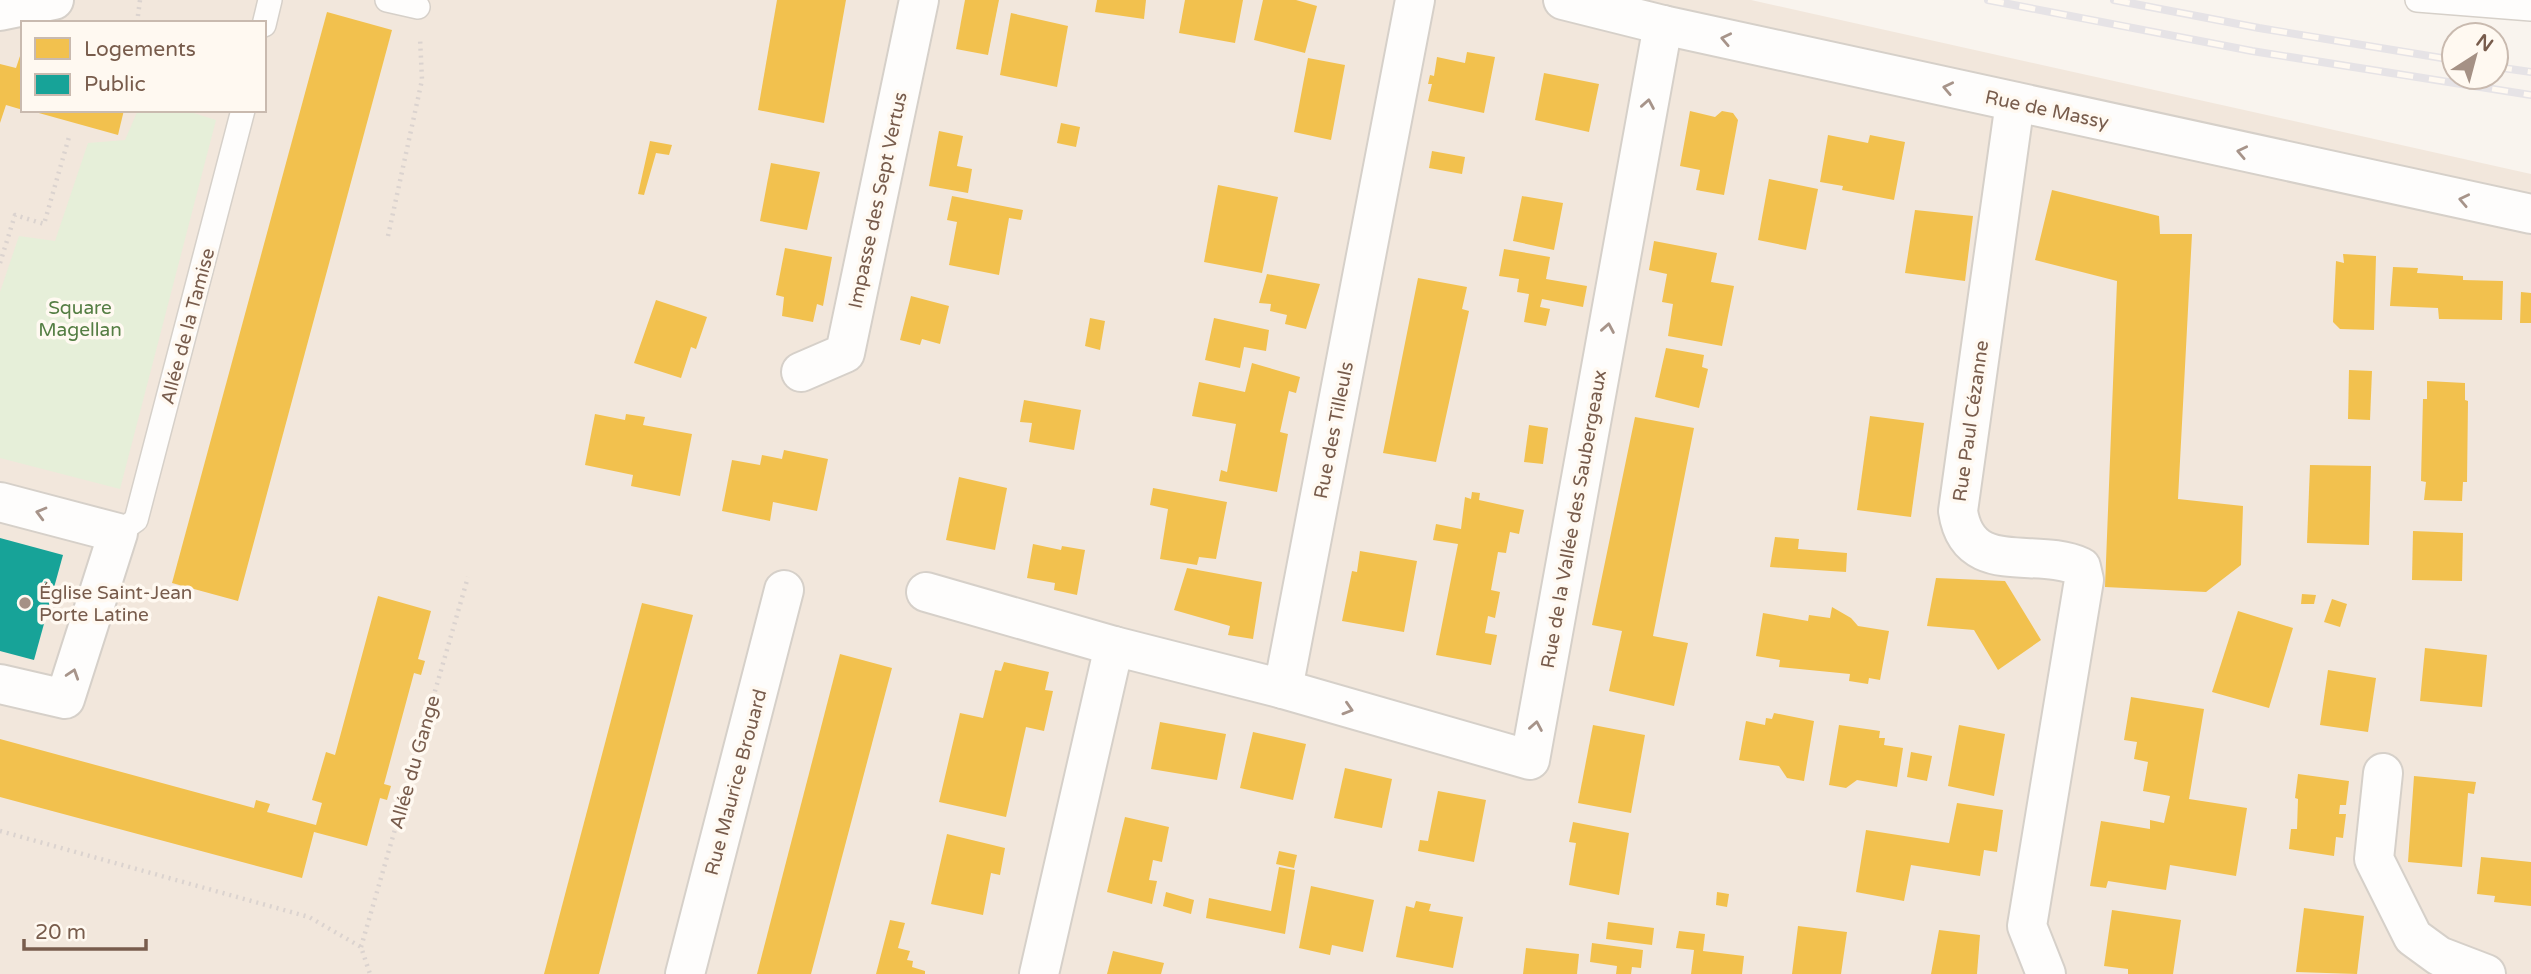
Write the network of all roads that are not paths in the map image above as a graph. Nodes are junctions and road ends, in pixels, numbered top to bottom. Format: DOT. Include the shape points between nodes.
graph roads {
  1 [pos="54,0"];
  2 [pos="271,0"];
  3 [pos="387,0"];
  4 [pos="919,0"];
  5 [pos="1415,0"];
  6 [pos="1563,0"];
  7 [pos="2417,0"];
  8 [pos="418,7"];
  9 [pos="2531,9"];
  10 [pos="0,11"];
  11 [pos="265,21"];
  12 [pos="1663,25"];
  13 [pos="2015,102"];
  14 [pos="242,112"];
  15 [pos="2531,214"];
  16 [pos="801,372"];
  17 [pos="0,502"];
  18 [pos="118,533"];
  19 [pos="785,590"];
  20 [pos="926,592"];
  21 [pos="1114,646"];
  22 [pos="0,684"];
  23 [pos="1283,689"];
  24 [pos="2384,773"];
  25 [pos="685,974"];
  26 [pos="1039,974"];
  27 [pos="2046,974"];
  28 [pos="2486,974"];
  1 -- 10 [label="street"];
  2 -- 11 [label="lane"];
  3 -- 8 [label="lane"];
  4 -- 16 [label="street, Impasse des Sept Vertus" via="845,354"];
  5 -- 23 [label="street, Rue des Tilleuls"];
  6 -- 12 [label="street, Rue de Massy"];
  7 -- 9 [label="lane"];
  13 -- 12 [label="street, Rue de Massy, one-way"];
  23 -- 12 [label="street, Rue de la Vallée des Saubergeaux, one-way" via="1530,760"];
  15 -- 13 [label="street, Rue de Massy, one-way"];
  13 -- 27 [label="street, Rue Paul Cézanne" via="1958,511 1961,532 1973,545 1994,556 2066,560 2081,567 2084,580 2027,926"];
  14 -- 18 [label="lane, Allée de la Tamise" via="136,520"];
  18 -- 17 [label="street, one-way"];
  22 -- 18 [label="street, one-way" via="65,699"];
  19 -- 25 [label="street, Rue Maurice Brouard"];
  20 -- 21 [label="street"];
  21 -- 23 [label="street"];
  21 -- 26 [label="street"];
  24 -- 28 [label="street" via="2374,859 2413,937 2439,956"];
}
